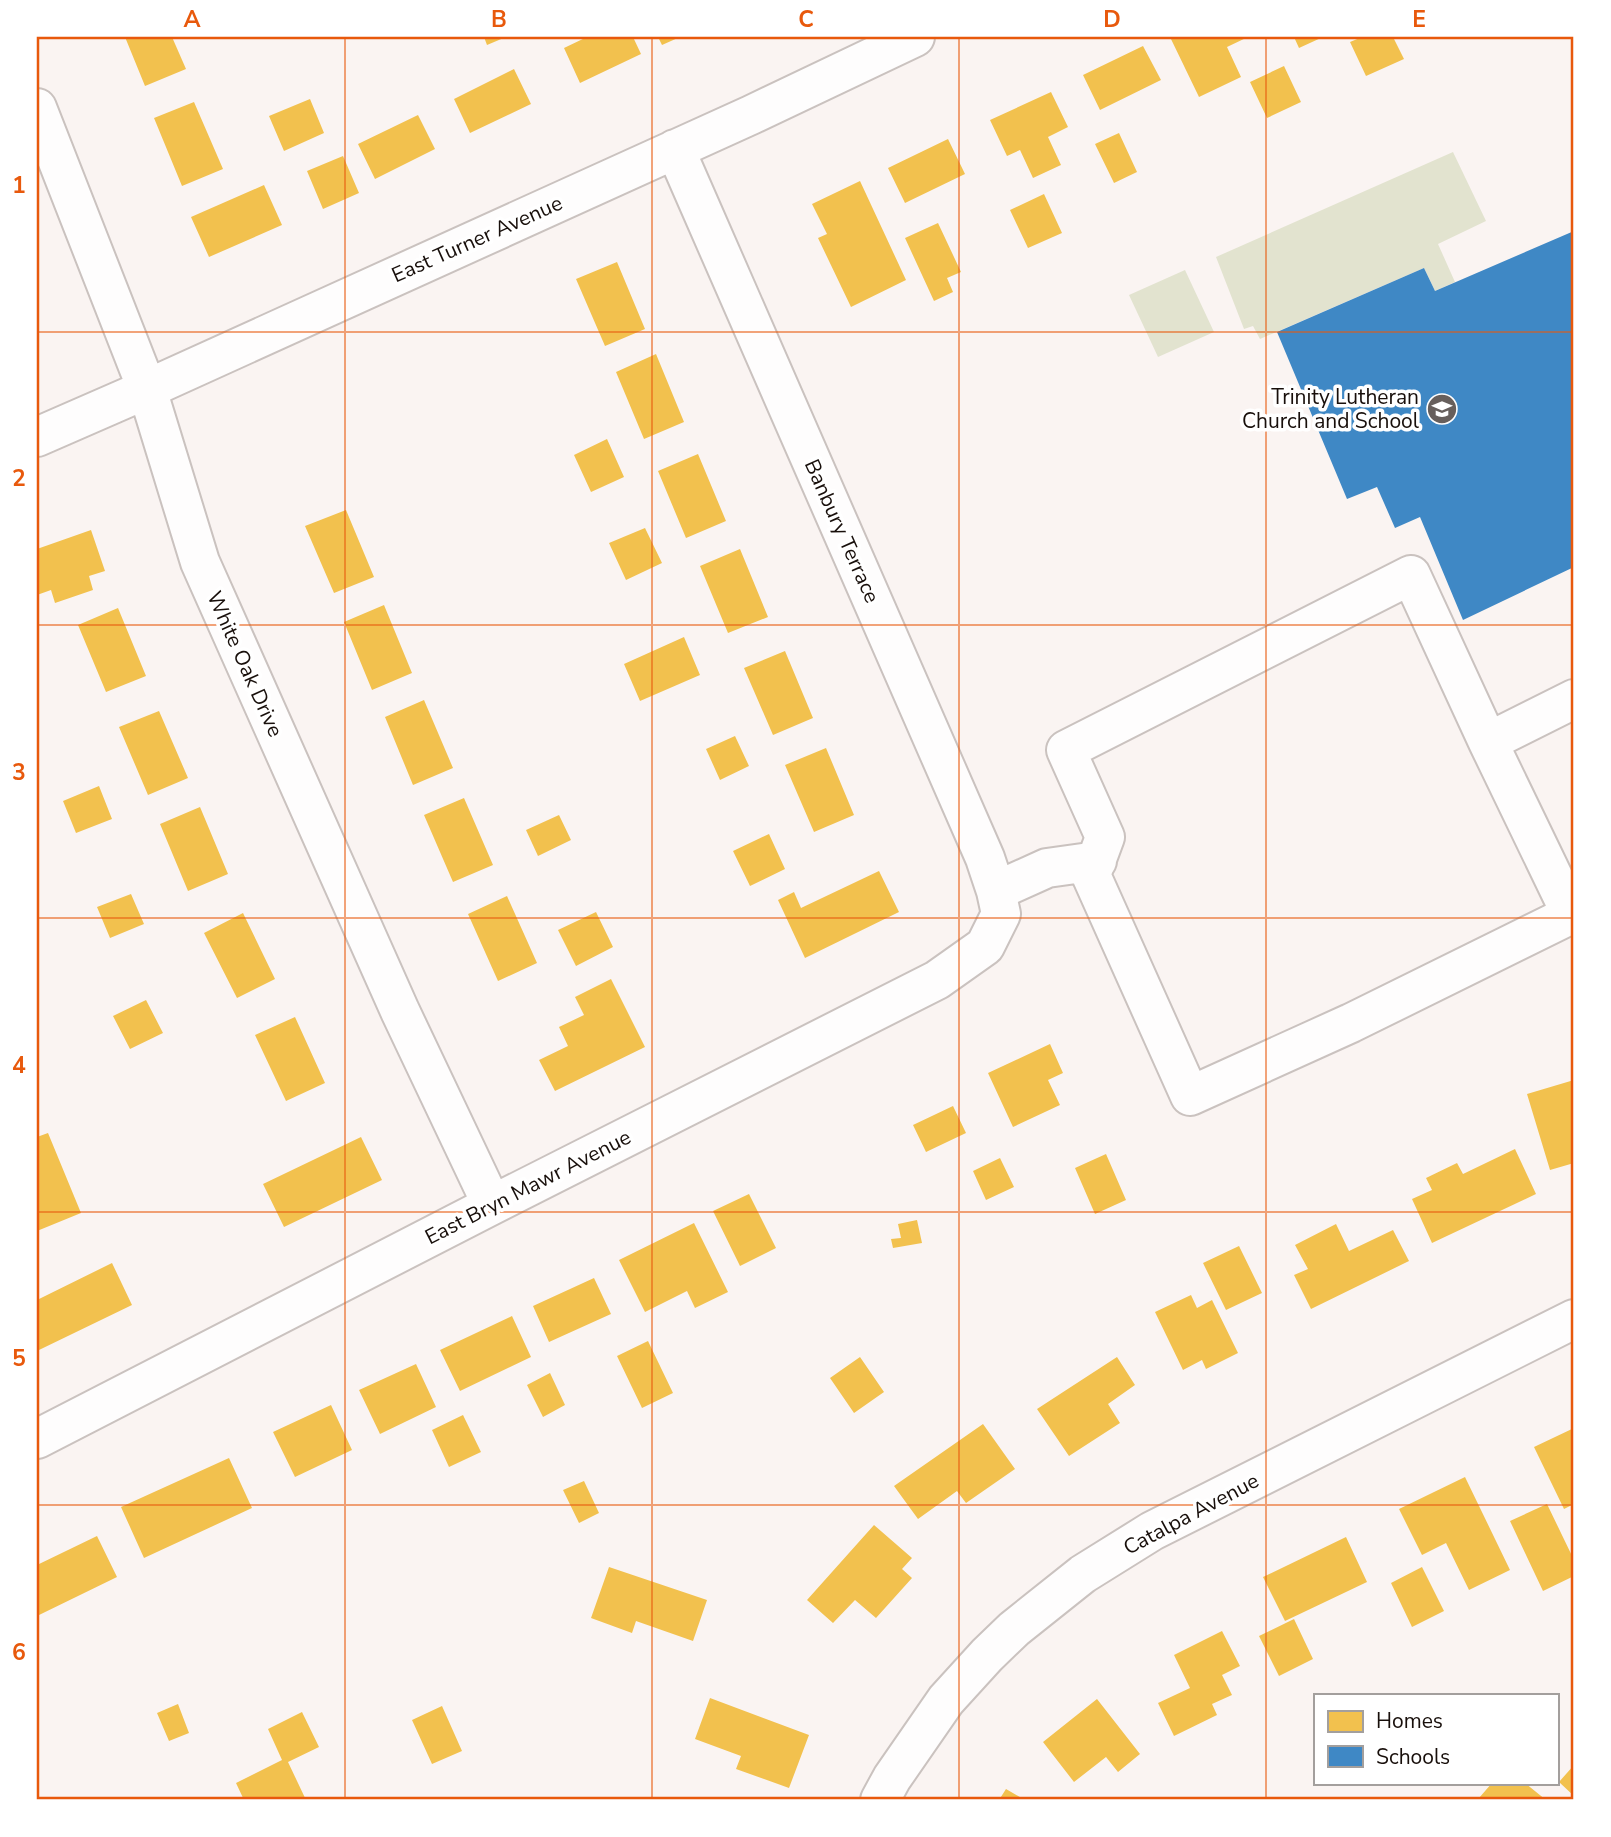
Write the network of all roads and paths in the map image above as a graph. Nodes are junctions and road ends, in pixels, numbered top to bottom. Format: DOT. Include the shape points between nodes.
graph roads {
  1 [pos="915,37"];
  2 [pos="37,108"];
  3 [pos="675,149"];
  4 [pos="147,389"];
  5 [pos="37,437"];
  6 [pos="1574,699"];
  7 [pos="1488,742"];
  8 [pos="1097,861"];
  9 [pos="998,902"];
  10 [pos="1573,914"];
  11 [pos="492,1205"];
  12 [pos="1574,1319"];
  13 [pos="37,1439"];
  14 [pos="880,1800"];
  1 -- 3 [label="street, East Turner Avenue"];
  2 -- 4 [label="street, White Oak Drive"];
  3 -- 4 [label="street, East Turner Avenue"];
  3 -- 9 [label="street, Banbury Terrace" via="985,858"];
  4 -- 5 [label="street, East Turner Avenue"];
  4 -- 11 [label="street, White Oak Drive" via="200,562 400,1011"];
  6 -- 7 [label="street"];
  7 -- 8 [label="street" via="1411,575 1066,750 1105,837"];
  7 -- 10 [label="street"];
  8 -- 9 [label="street" via="1047,868"];
  8 -- 10 [label="street" via="1091,875 1190,1096"];
  9 -- 11 [label="street, East Bryn Mawr Avenue" via="985,946 937,979"];
  11 -- 13 [label="street, East Bryn Mawr Avenue"];
  12 -- 14 [label="street, Catalpa Avenue" via="1152,1531 1083,1574 1014,1629 946,1700"];
}
